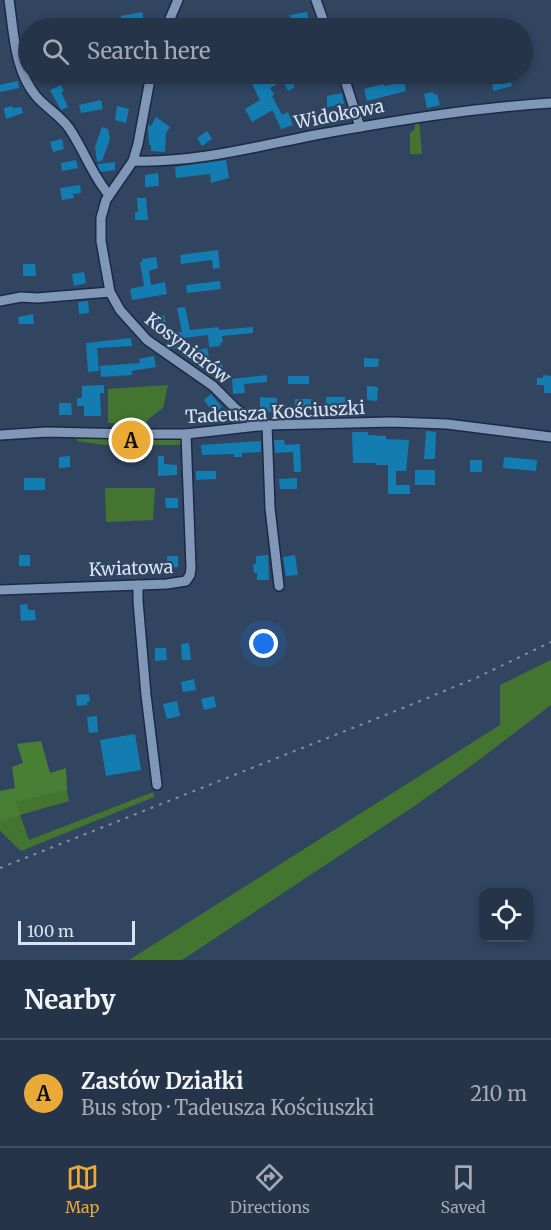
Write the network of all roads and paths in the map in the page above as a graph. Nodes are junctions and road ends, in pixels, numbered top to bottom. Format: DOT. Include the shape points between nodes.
graph roads {
  1 [pos="9,0"];
  2 [pos="178,0"];
  3 [pos="316,0"];
  4 [pos="170,18"];
  5 [pos="322,18"];
  6 [pos="18,56"];
  7 [pos="26,84"];
  8 [pos="149,84"];
  9 [pos="346,84"];
  10 [pos="551,103"];
  11 [pos="360,127"];
  12 [pos="133,161"];
  13 [pos="109,195"];
  14 [pos="110,292"];
  15 [pos="0,302"];
  16 [pos="236,409"];
  17 [pos="263,426"];
  18 [pos="233,429"];
  19 [pos="186,434"];
  20 [pos="0,435"];
  21 [pos="551,437"];
  22 [pos="138,585"];
  23 [pos="279,586"];
  24 [pos="0,590"];
  25 [pos="157,784"];
  1 -- 6 [label="street"];
  2 -- 4 [label="street"];
  3 -- 5 [label="street"];
  7 -- 13 [label="street" via="67,125 98,183"];
  8 -- 12 [label="street, Kosynierów"];
  9 -- 11 [label="street"];
  10 -- 11 [label="street, Widokowa" via="496,106"];
  11 -- 12 [label="street, Widokowa" via="199,158"];
  12 -- 13 [label="street, Kosynierów"];
  13 -- 14 [label="street, Kosynierów" via="101,218 101,241"];
  14 -- 15 [label="street" via="21,297"];
  14 -- 16 [label="street, Kosynierów" via="120,310 147,340 213,386"];
  16 -- 17 [label="street, Kosynierów"];
  16 -- 18 [label="street, Kosynierów"];
  17 -- 18 [label="street, Tadeusza Kościuszki"];
  17 -- 21 [label="street, Tadeusza Kościuszki" via="419,423"];
  17 -- 23 [label="street"];
  18 -- 19 [label="street, Tadeusza Kościuszki"];
  19 -- 20 [label="street, Tadeusza Kościuszki"];
  19 -- 22 [label="street, Kwiatowa" via="190,575 180,583"];
  22 -- 24 [label="street, Kwiatowa"];
  22 -- 25 [label="street"];
}
